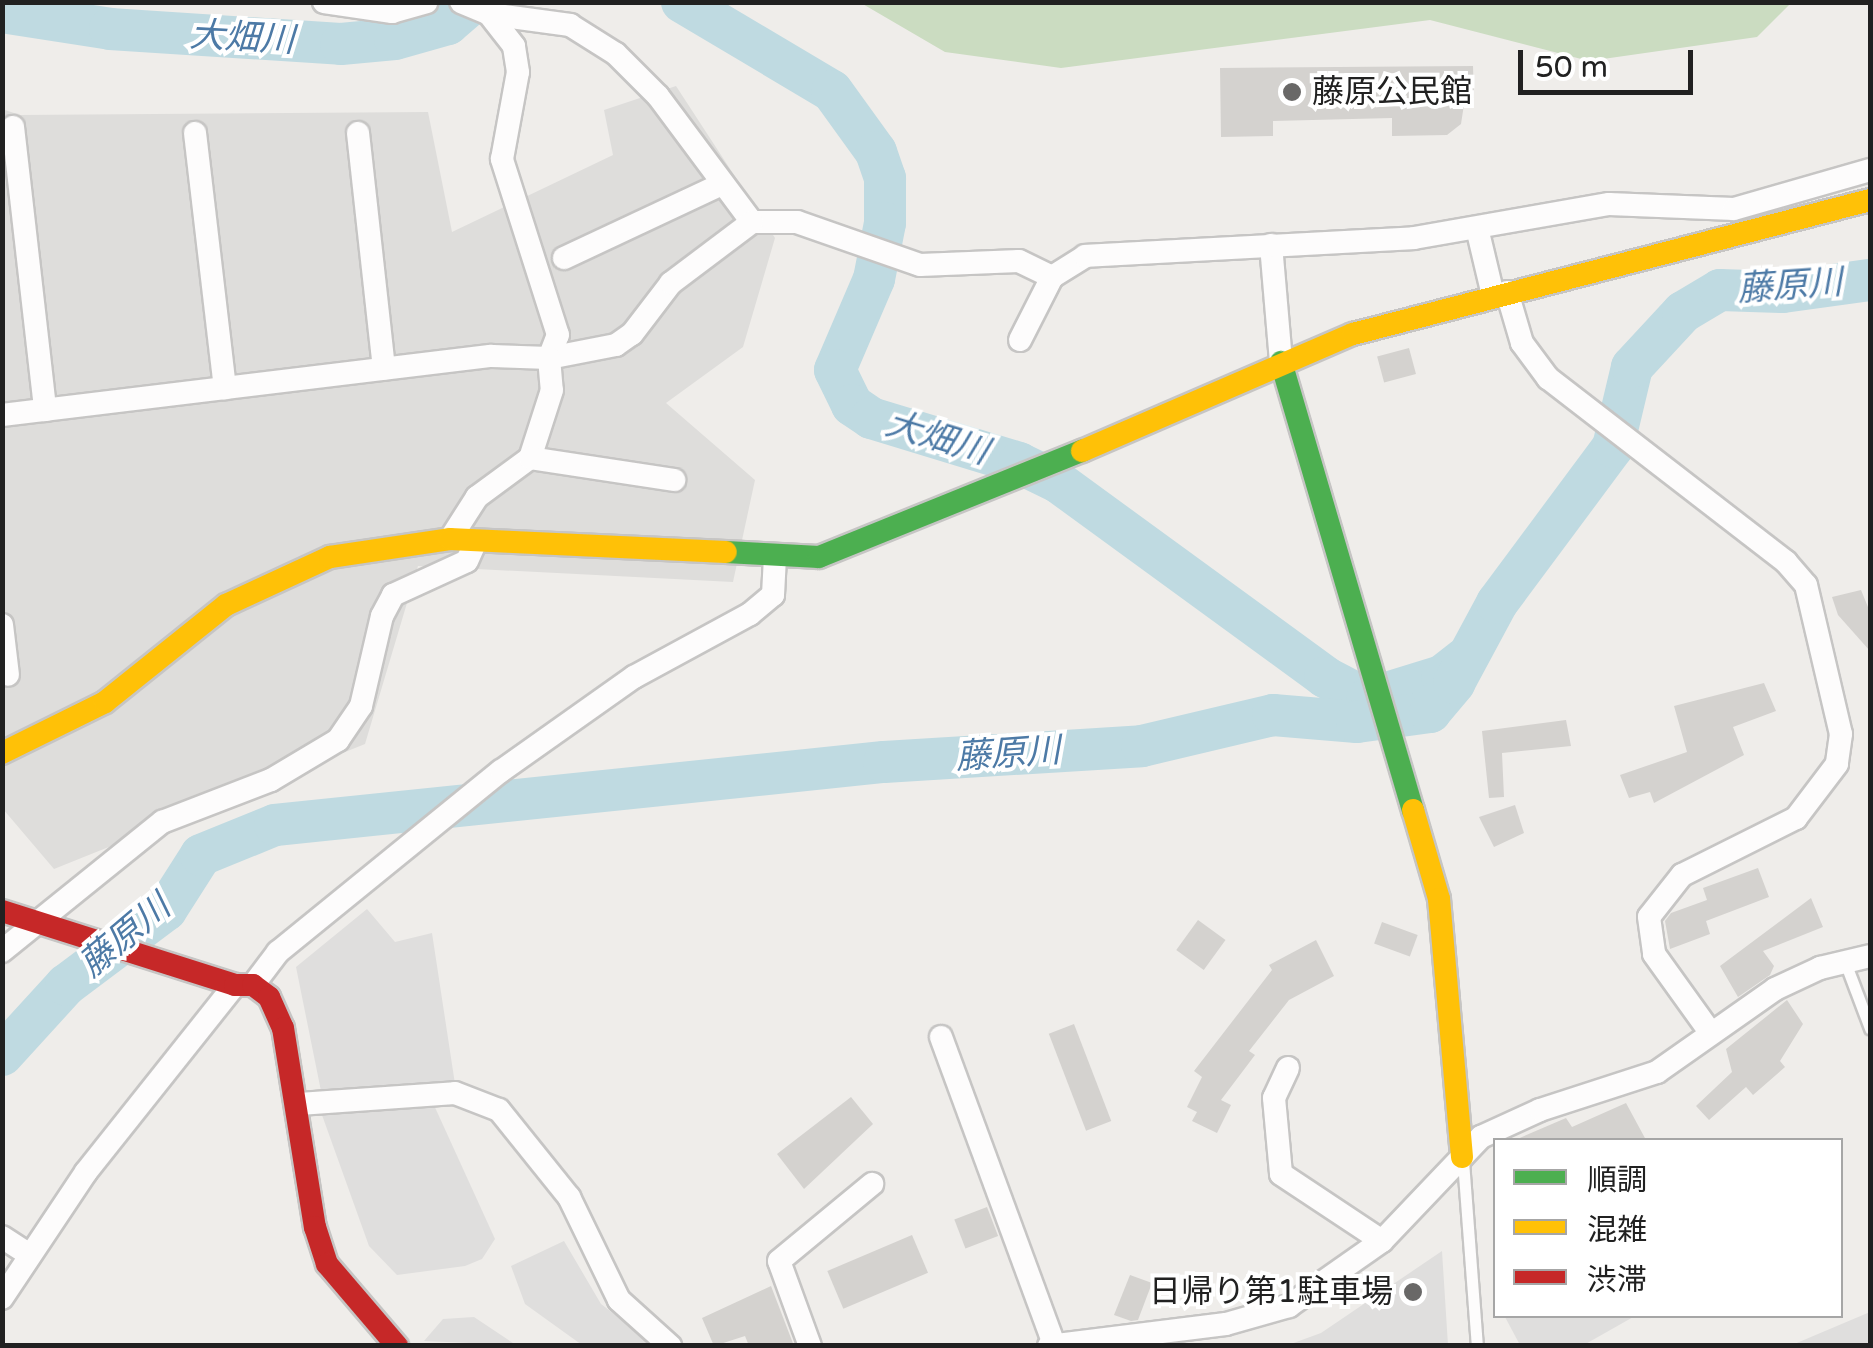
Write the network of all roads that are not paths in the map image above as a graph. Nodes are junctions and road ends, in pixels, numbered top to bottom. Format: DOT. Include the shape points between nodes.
graph roads {
  1 [pos="324,2"];
  2 [pos="427,2"];
  3 [pos="461,2"];
  4 [pos="486,13"];
  5 [pos="13,127"];
  6 [pos="358,133"];
  7 [pos="195,134"];
  8 [pos="1870,170"];
  9 [pos="720,184"];
  10 [pos="1870,200"];
  11 [pos="12,201"];
  12 [pos="752,222"];
  13 [pos="1477,228"];
  14 [pos="1271,245"];
  15 [pos="564,258"];
  16 [pos="1052,277"];
  17 [pos="1500,294"];
  18 [pos="1020,340"];
  19 [pos="549,358"];
  20 [pos="1281,362"];
  21 [pos="384,369"];
  22 [pos="225,388"];
  23 [pos="45,410"];
  24 [pos="2,415"];
  25 [pos="530,458"];
  26 [pos="674,480"];
  27 [pos="450,539"];
  28 [pos="476,541"];
  29 [pos="775,558"];
  30 [pos="2,625"];
  31 [pos="8,675"];
  32 [pos="2,753"];
  33 [pos="2,910"];
  34 [pos="39,926"];
  35 [pos="2,951"];
  36 [pos="1870,956"];
  37 [pos="1845,962"];
  38 [pos="244,985"];
  39 [pos="1870,1028"];
  40 [pos="1710,1032"];
  41 [pos="941,1038"];
  42 [pos="1288,1068"];
  43 [pos="299,1104"];
  44 [pos="1462,1157"];
  45 [pos="872,1184"];
  46 [pos="2,1237"];
  47 [pos="1382,1241"];
  48 [pos="30,1255"];
  49 [pos="2,1298"];
  50 [pos="1051,1345"];
  51 [pos="396,1346"];
  52 [pos="670,1346"];
  53 [pos="810,1346"];
  54 [pos="1477,1346"];
  1 -- 2 [label="street" via="392,12"];
  3 -- 4 [label="street"];
  4 -- 9 [label="street" via="570,25 616,54 658,96"];
  4 -- 19 [label="street" via="514,46 518,72 502,159 558,335"];
  5 -- 11 [label="street"];
  6 -- 21 [label="street"];
  7 -- 22 [label="street"];
  8 -- 13 [label="street" via="1734,209 1609,204"];
  9 -- 12 [label="street"];
  9 -- 15 [label="street"];
  10 -- 17 [label="street"];
  11 -- 23 [label="street"];
  12 -- 16 [label="street" via="797,222 944,267 1018,260"];
  12 -- 19 [label="street" via="671,283 632,334 616,344"];
  13 -- 14 [label="street"];
  13 -- 17 [label="street"];
  14 -- 16 [label="street" via="1085,256"];
  14 -- 20 [label="street"];
  16 -- 18 [label="street"];
  17 -- 20 [label="street"];
  17 -- 40 [label="street" via="1533,363 1806,584 1840,734 1838,764 1796,818 1682,875 1649,917 1654,954"];
  19 -- 21 [label="street" via="534,353"];
  19 -- 25 [label="street" via="552,390"];
  20 -- 29 [label="street" via="858,547"];
  20 -- 44 [label="street" via="1440,899"];
  21 -- 22 [label="street"];
  22 -- 23 [label="street"];
  23 -- 24 [label="street"];
  25 -- 26 [label="street"];
  25 -- 27 [label="street" via="477,497"];
  27 -- 28 [label="street"];
  27 -- 32 [label="street" via="384,544 278,580 226,605 105,702 60,730"];
  28 -- 29 [label="street"];
  28 -- 34 [label="street" via="467,562 408,582 393,595 361,706 338,740 271,780 162,822"];
  29 -- 38 [label="street" via="773,595 750,614 634,677 501,771"];
  30 -- 31 [label="street"];
  33 -- 34 [label="street"];
  34 -- 35 [label="street"];
  34 -- 38 [label="street"];
  36 -- 37 [label="street"];
  37 -- 39 [label="lane"];
  37 -- 40 [label="street" via="1775,990"];
  38 -- 43 [label="street" via="269,997 283,1028"];
  38 -- 48 [label="street" via="86,1172"];
  40 -- 44 [label="street" via="1657,1072 1512,1122 1481,1137"];
  41 -- 50 [label="street"];
  42 -- 47 [label="street" via="1274,1098 1281,1174"];
  43 -- 51 [label="street" via="315,1227 328,1264"];
  43 -- 52 [label="street" via="455,1094 499,1110 569,1197 618,1300"];
  44 -- 47 [label="street"];
  44 -- 54 [label="lane"];
  45 -- 53 [label="street" via="779,1261"];
  46 -- 48 [label="street"];
  47 -- 50 [label="street" via="1310,1294 1266,1316"];
  48 -- 49 [label="street"];
}
